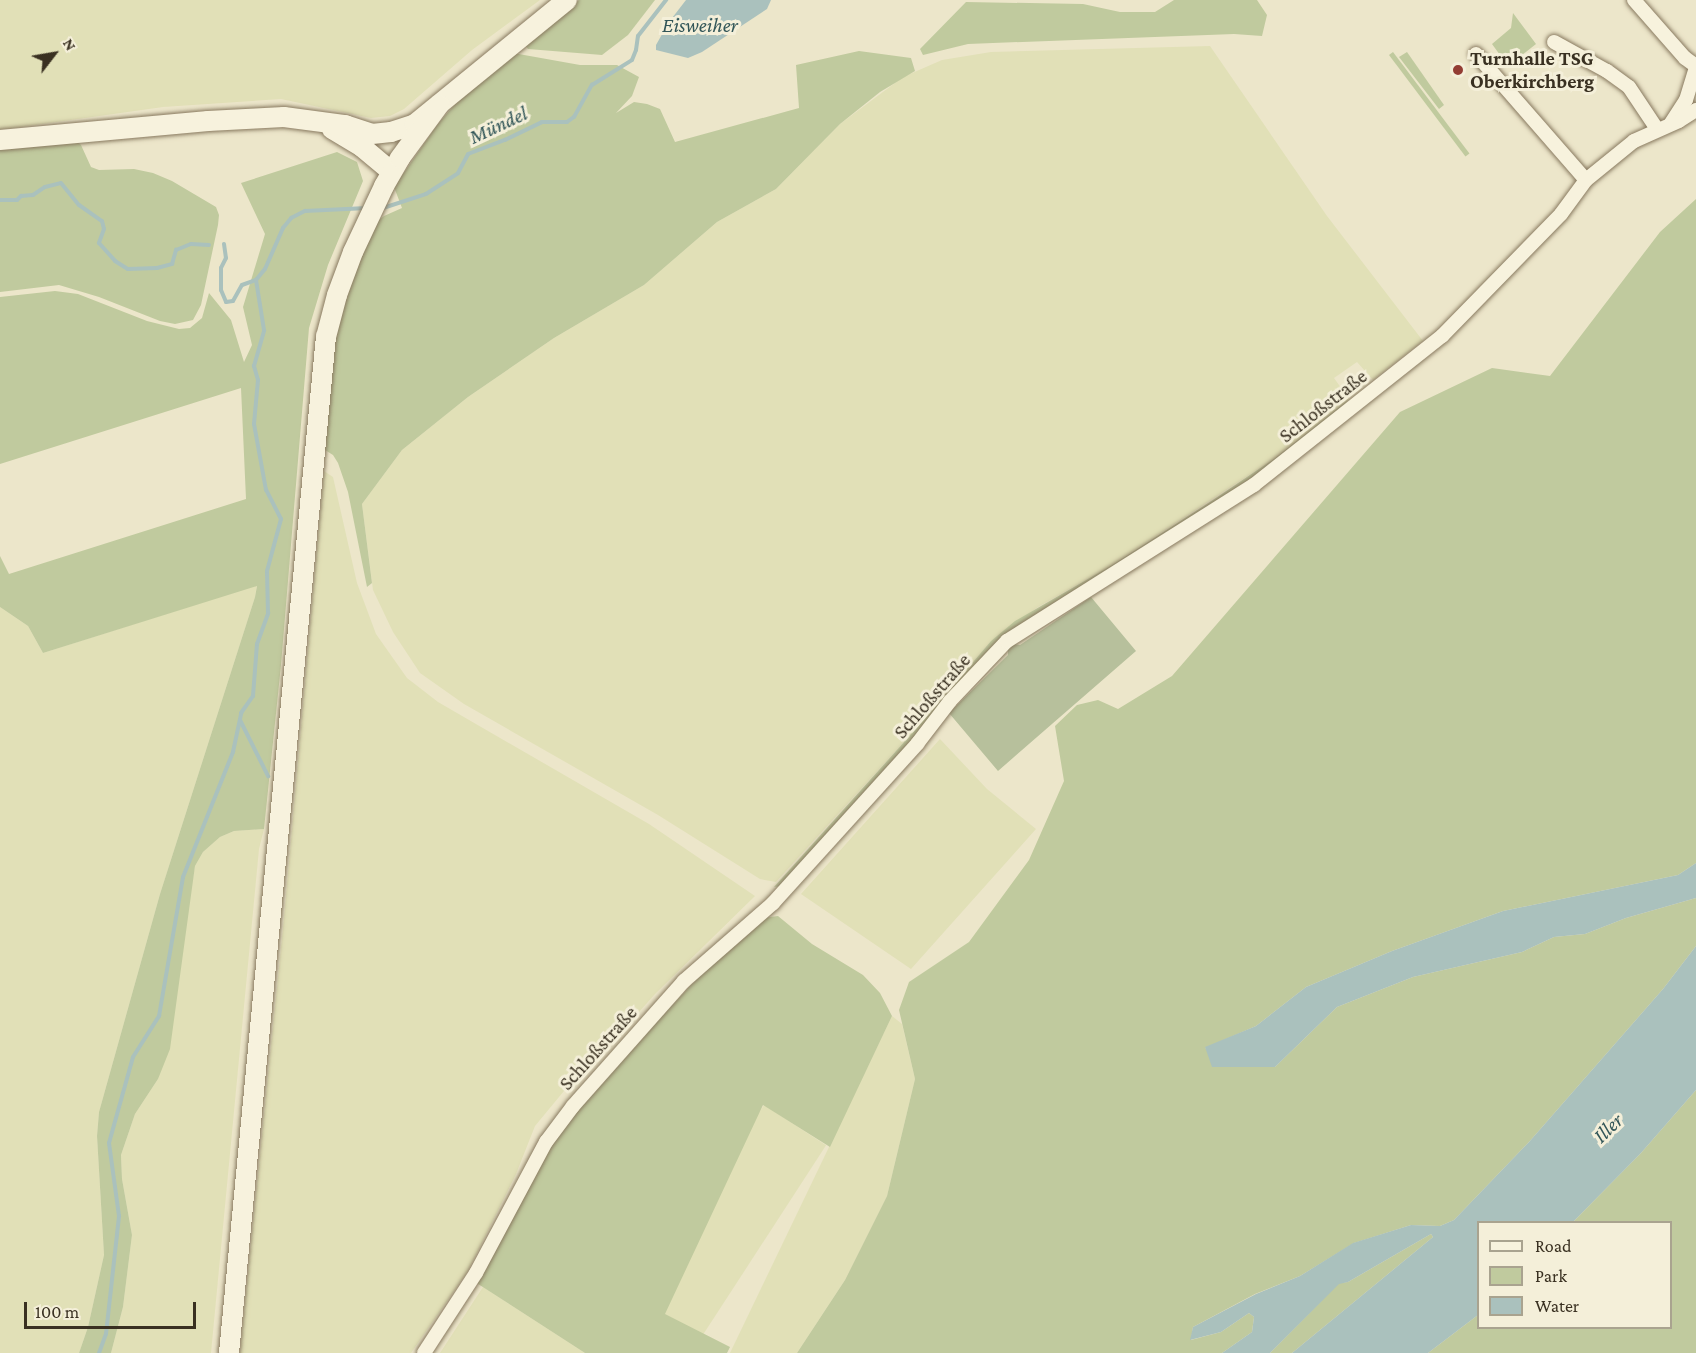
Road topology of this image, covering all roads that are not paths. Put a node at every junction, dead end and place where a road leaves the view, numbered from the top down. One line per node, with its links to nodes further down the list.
1 (567, 0): 6 (main road)
2 (1634, 0): 5 (street)
3 (1554, 42): 9 (street)
4 (1476, 54): 13 (street)
5 (1696, 67): 9 (street, Schloßstraße)
6 (440, 105): 10 (main road); 12 (main road)
7 (1696, 110): 9 (street, Schloßstraße)
8 (321, 123): 10 (main road); 11 (main road); 12 (main road)
9 (1663, 127): 13 (street, Schloßstraße)
10 (372, 134): 12 (main road)
11 (0, 140)
12 (391, 172): 14 (main road)
13 (1586, 180): 15 (street, Schloßstraße)
14 (230, 1353)
15 (424, 1353)

